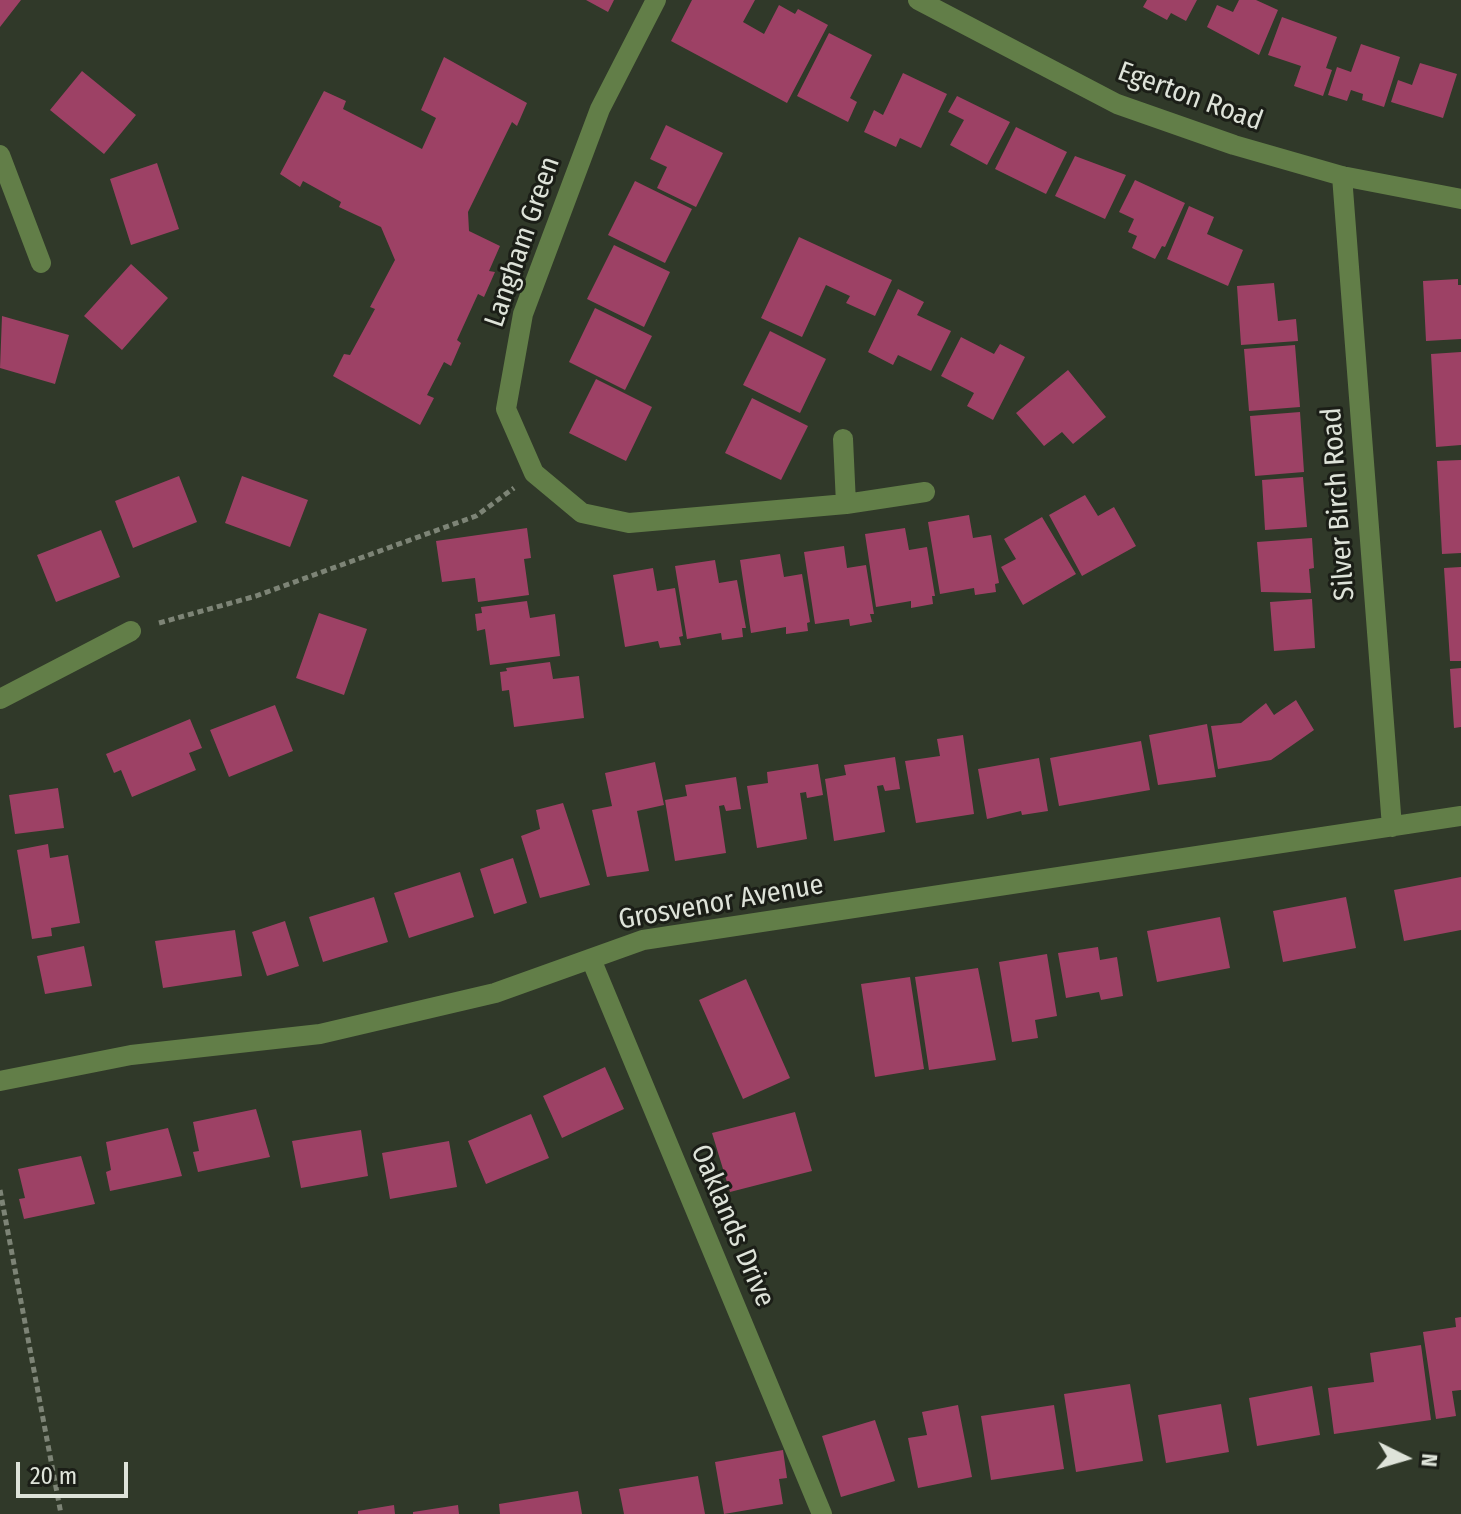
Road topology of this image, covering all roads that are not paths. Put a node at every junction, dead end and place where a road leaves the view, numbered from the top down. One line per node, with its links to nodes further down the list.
1 (656, 0): 9 (street, Langham Green)
2 (918, 0): 4 (street, Egerton Road)
3 (0, 155): 6 (street)
4 (1342, 176): 5 (street, Egerton Road); 13 (street, Silver Birch Road)
5 (1461, 199)
6 (41, 263)
7 (843, 439): 9 (street)
8 (925, 492): 9 (street, Langham Green)
9 (846, 504)
10 (131, 631): 11 (street)
11 (0, 699)
12 (1461, 816): 13 (street, Grosvenor Avenue)
13 (1392, 827): 14 (street, Grosvenor Avenue)
14 (591, 959): 15 (street, Grosvenor Avenue); 16 (street, Oaklands Drive)
15 (0, 1081)
16 (822, 1514)

